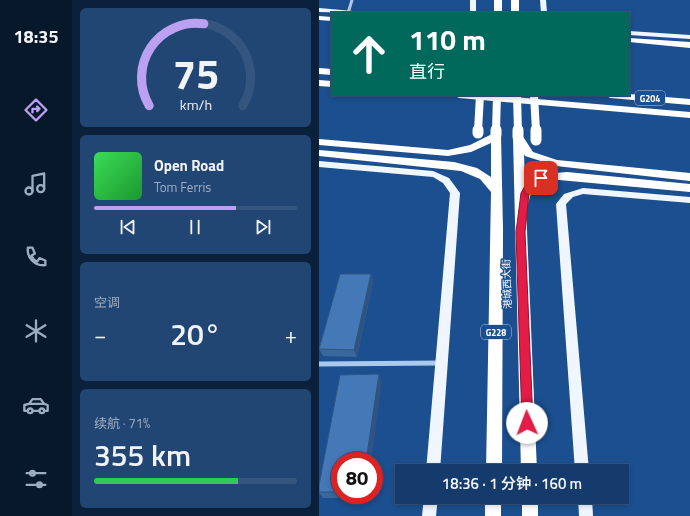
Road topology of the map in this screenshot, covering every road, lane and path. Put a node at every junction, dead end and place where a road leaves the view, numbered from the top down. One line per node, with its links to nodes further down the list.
1 (352, 0): 8 (street)
2 (473, 0): 9 (main road)
3 (498, 0): 10 (highway)
4 (515, 0): 11 (highway)
5 (543, 0): 12 (main road)
6 (319, 10): 7 (main road)
7 (338, 12)
8 (348, 12)
9 (473, 12)
10 (498, 12)
11 (515, 12)
12 (545, 12)
13 (319, 18): 14 (highway)
14 (331, 19)
15 (319, 23): 16 (highway)
16 (331, 24)
17 (630, 33): 18 (main road)
18 (690, 37)
19 (630, 40): 20 (highway)
20 (690, 45)
21 (630, 48): 22 (highway)
22 (690, 52)
23 (319, 70): 24 (highway)
24 (331, 72)
25 (319, 83): 26 (highway)
26 (331, 84)
27 (471, 96): 34 (highway, G204)
28 (480, 96): 38 (highway, bridge)
29 (497, 96): 35 (highway, 港城西大街 / G228, bridge)
30 (517, 96): 36 (highway, 港城西大街 / G228, bridge)
31 (534, 96): 40 (highway, bridge)
32 (621, 96): 33 (highway, G204)
33 (690, 102)
34 (690, 115)
35 (496, 135): 38 (highway); 44 (highway, 港城西大街 / G228)
36 (518, 137): 40 (highway); 46 (highway, 港城西大街 / G228)
37 (319, 142): 38 (highway)
38 (472, 149)
39 (319, 153): 44 (highway)
40 (546, 161): 42 (highway)
41 (319, 164): 47 (main road)
42 (690, 177)
43 (690, 188): 46 (highway)
44 (497, 192): 50 (highway, 港城西大街 / G228)
45 (690, 200): 52 (main road)
46 (521, 232): 51 (highway, 港城西大街 / G228)
47 (441, 362): 48 (street); 49 (main road)
48 (319, 364)
49 (434, 464)
50 (494, 464)
51 (529, 464)
52 (581, 464)
53 (430, 504): 57 (main road)
54 (493, 504): 58 (highway)
55 (530, 504): 59 (highway)
56 (585, 504): 60 (main road)
57 (429, 516)
58 (493, 516)
59 (530, 516)
60 (586, 516)

